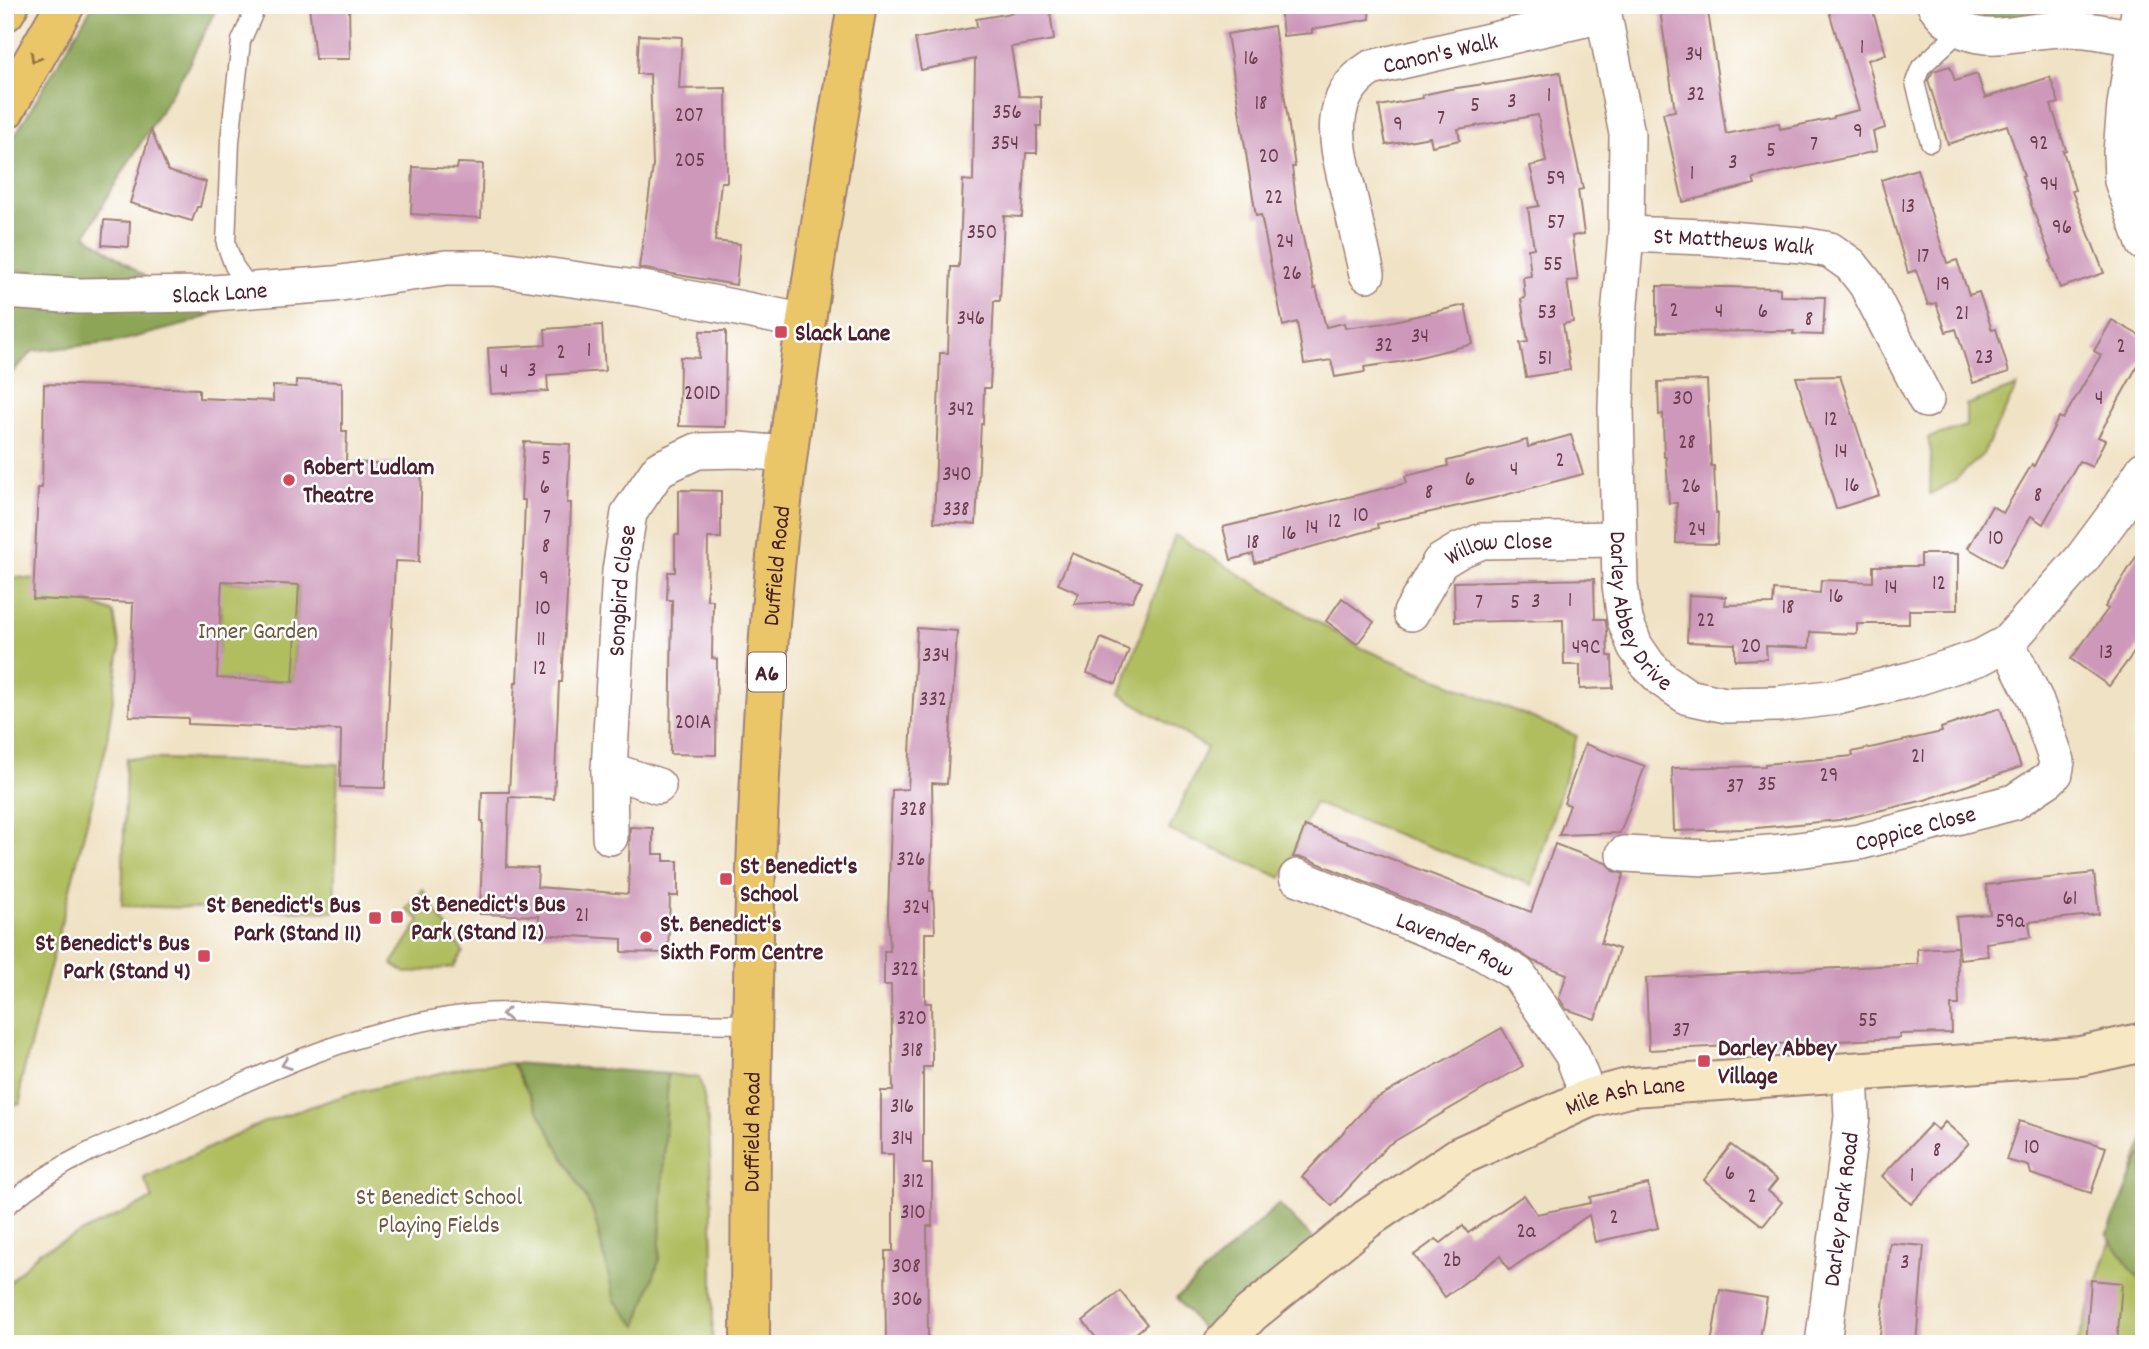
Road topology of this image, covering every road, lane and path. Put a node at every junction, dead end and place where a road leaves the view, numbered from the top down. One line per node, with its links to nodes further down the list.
1 (9, 5): 7 (main road)
2 (65, 5): 10 (main road, one-way to 10)
3 (257, 5): 15 (lane)
4 (857, 5): 17 (main road, Duffield Road / A6)
5 (1935, 5): 9 (street)
6 (1602, 10): 12 (street, Darley Abbey Drive); 14 (street, Canon's Walk)
7 (5, 12)
8 (2137, 21): 9 (street); 13 (street)
9 (1961, 30): 11 (lane)
10 (5, 110)
11 (1930, 142)
12 (1626, 234): 18 (street, St Matthews Walk); 21 (street, Darley Abbey Drive)
13 (2144, 243)
14 (1367, 274)
15 (251, 290): 16 (street, Slack Lane); 17 (street, Slack Lane)
16 (5, 291)
17 (806, 322): 19 (main road, Duffield Road / A6)
18 (1926, 400)
19 (787, 454): 24 (street, Songbird Close); 29 (main road, Duffield Road / A6)
20 (2144, 469): 23 (street, Darley Abbey Drive)
21 (1618, 539): 22 (street, Willow Close); 23 (street, Darley Abbey Drive)
22 (1410, 612)
23 (2007, 643): 27 (street, Coppice Close)
24 (609, 771): 25 (street); 26 (street, Songbird Close)
25 (658, 786)
26 (610, 838)
27 (1624, 854)
28 (1297, 877): 32 (street, Lavender Row)
29 (751, 1024): 33 (lane, one-way to 33); 34 (main road, Duffield Road / A6)
30 (2144, 1042): 31 (street, Mile Ash Lane)
31 (1850, 1073): 32 (street, Mile Ash Lane); 36 (street, Darley Park Road)
32 (1589, 1098): 35 (street, Mile Ash Lane)
33 (5, 1207)
34 (750, 1344)
35 (1223, 1344)
36 (1823, 1344)

